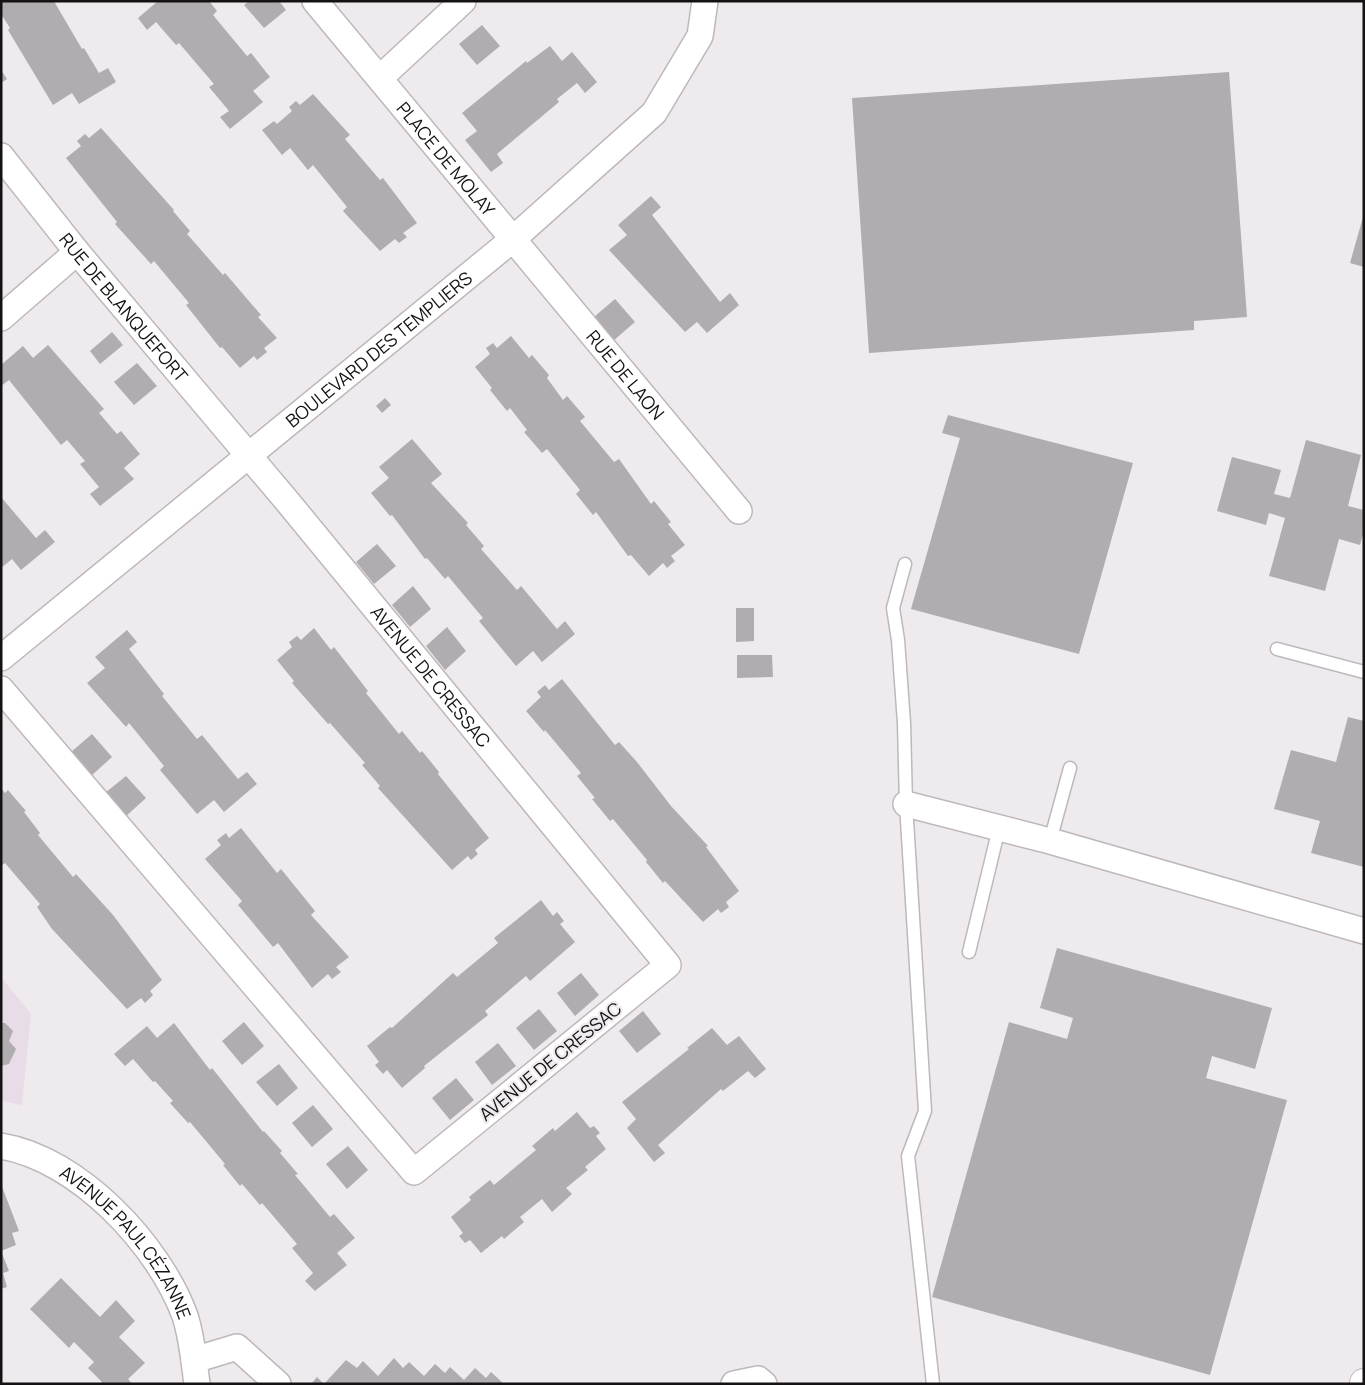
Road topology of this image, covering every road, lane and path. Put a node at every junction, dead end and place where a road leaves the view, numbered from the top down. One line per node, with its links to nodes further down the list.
1 (315, 1): 4 (street, PLACE DE MOLAY)
2 (463, 1): 4 (street)
3 (705, 1): 6 (street, BOULEVARD DES TEMPLIERS)
4 (380, 78): 6 (street, PLACE DE MOLAY)
5 (1, 156): 7 (street, RUE DE BLANQUEFORT)
6 (512, 240): 9 (street, BOULEVARD DES TEMPLIERS); 10 (street, RUE DE LAON)
7 (77, 252): 8 (street); 9 (street, RUE DE BLANQUEFORT)
8 (1, 318)
9 (248, 456): 13 (street, BOULEVARD DES TEMPLIERS); 15 (street, AVENUE DE CRESSAC)
10 (740, 511)
11 (904, 564): 17 (lane)
12 (1277, 648): 14 (lane)
13 (1, 658)
14 (1364, 672)
15 (1, 689)
16 (1070, 768): 19 (lane)
17 (906, 804): 18 (street); 27 (lane)
18 (999, 828): 19 (street); 21 (lane)
19 (1050, 841): 20 (street)
20 (1364, 931)
21 (969, 952)
22 (1, 1146): 23 (street, AVENUE PAUL CÉZANNE)
23 (195, 1372): 24 (street)
24 (278, 1384)
25 (734, 1384): 26 (street)
26 (764, 1384)
27 (933, 1384)

